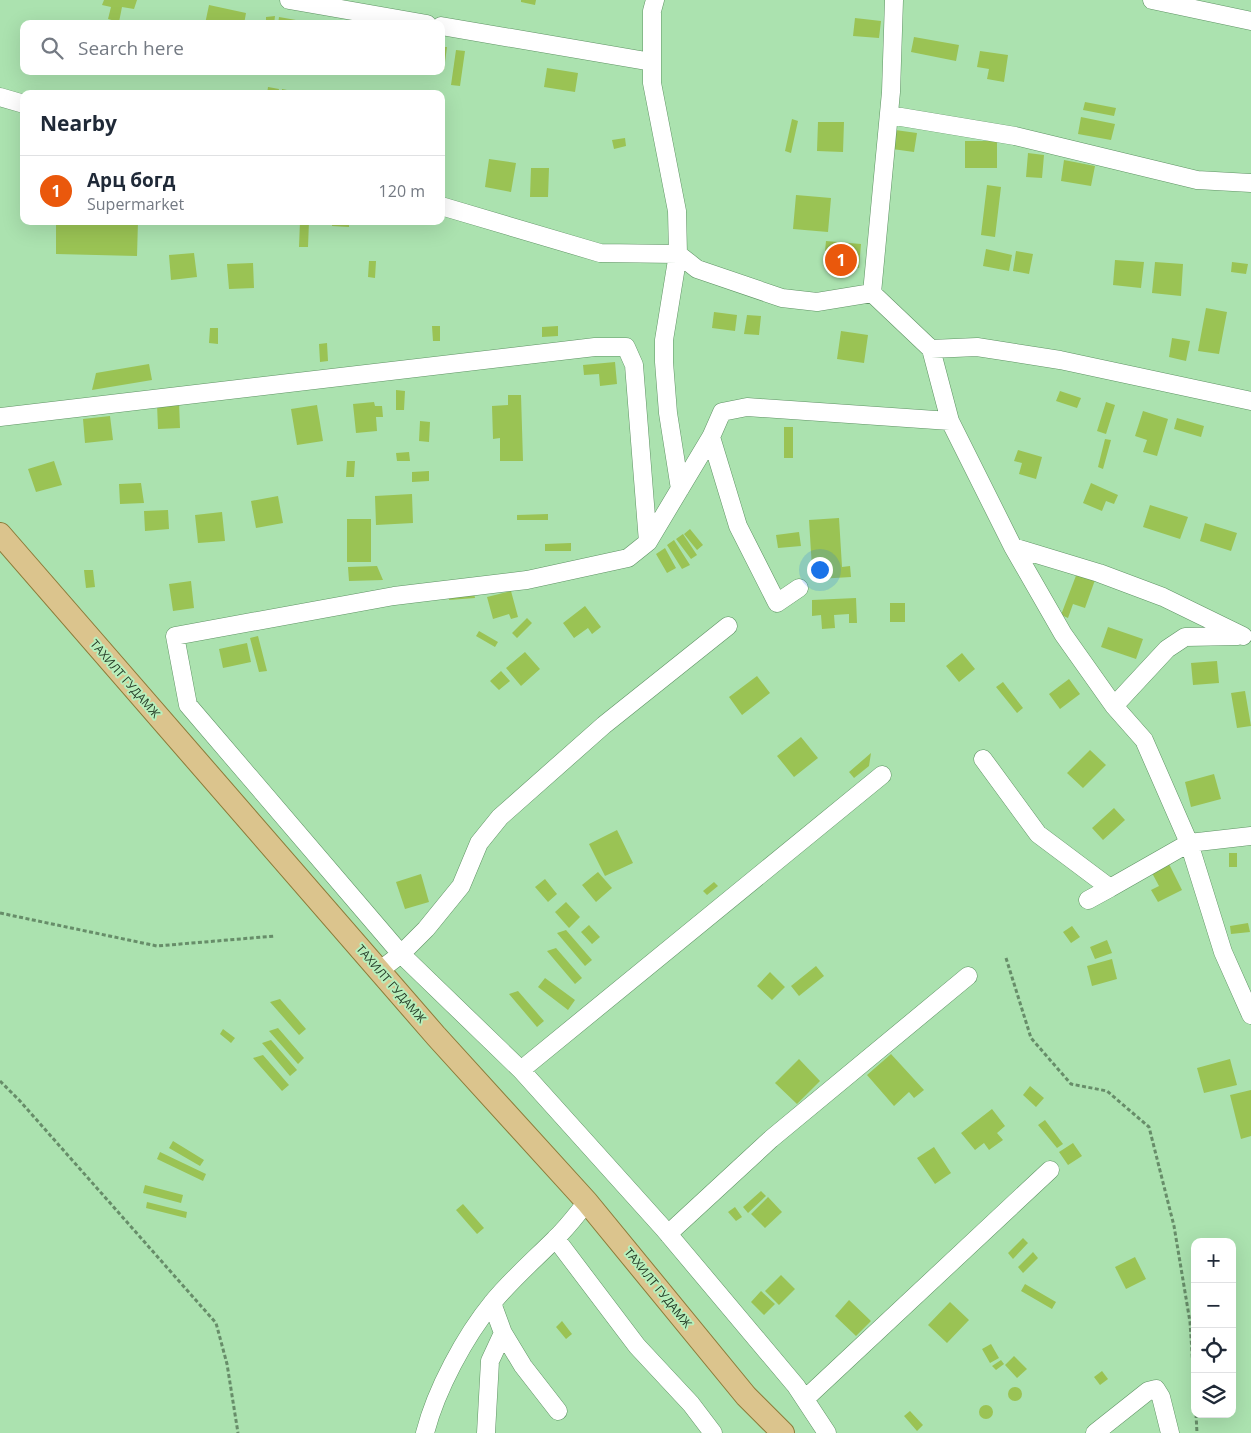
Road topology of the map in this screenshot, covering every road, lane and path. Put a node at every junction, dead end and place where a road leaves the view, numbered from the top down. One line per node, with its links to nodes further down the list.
1 (289, 0): 5 (street)
2 (655, 0): 8 (street)
3 (894, 0): 11 (street)
4 (1152, 0): 6 (street)
5 (404, 20)
6 (1251, 21)
7 (445, 27): 8 (street)
8 (652, 62): 14 (street)
9 (0, 97): 10 (street)
10 (20, 103)
11 (889, 115): 12 (street); 15 (street)
12 (1251, 183)
13 (445, 207): 14 (street)
14 (678, 254): 15 (street); 21 (street)
15 (872, 293): 16 (street)
16 (931, 349): 17 (street); 19 (street)
17 (1251, 401)
18 (0, 417): 23 (street)
19 (950, 421): 20 (street); 24 (street)
20 (711, 437): 21 (street); 25 (street)
21 (680, 489): 23 (street)
22 (0, 534): 39 (main road, ТАХИЛТ ГУДАМЖ)
23 (648, 542): 37 (street)
24 (1013, 547): 27 (street); 28 (street)
25 (799, 588)
26 (728, 626): 37 (street)
27 (1247, 636): 28 (street)
28 (1114, 706): 32 (street)
29 (983, 759): 33 (street)
30 (882, 776): 42 (street)
31 (1251, 836): 32 (street)
32 (1189, 844): 33 (street); 41 (street)
33 (1110, 888): 34 (street)
34 (1088, 900)
35 (0, 913): 36 (path)
36 (275, 936)
37 (401, 954): 39 (street); 42 (street)
38 (1006, 958): 50 (path)
39 (379, 971): 45 (main road, ТАХИЛТ ГУДАМЖ)
40 (968, 976): 46 (street)
41 (1251, 1013)
42 (521, 1070): 46 (street)
43 (0, 1081): 54 (path)
44 (1050, 1170): 51 (street)
45 (587, 1202): 47 (street); 58 (main road, ТАХИЛТ ГУДАМЖ)
46 (668, 1234): 51 (street)
47 (556, 1239): 48 (street); 57 (street)
48 (492, 1303): 49 (street); 55 (street)
49 (503, 1333): 52 (street); 56 (street)
50 (1193, 1373)
51 (805, 1399): 59 (street)
52 (558, 1411)
53 (1196, 1418): 62 (path)
54 (238, 1433)
55 (425, 1433)
56 (486, 1433)
57 (713, 1433)
58 (783, 1433)
59 (827, 1433)
60 (1095, 1433): 61 (street)
61 (1170, 1433)
62 (1197, 1433)

